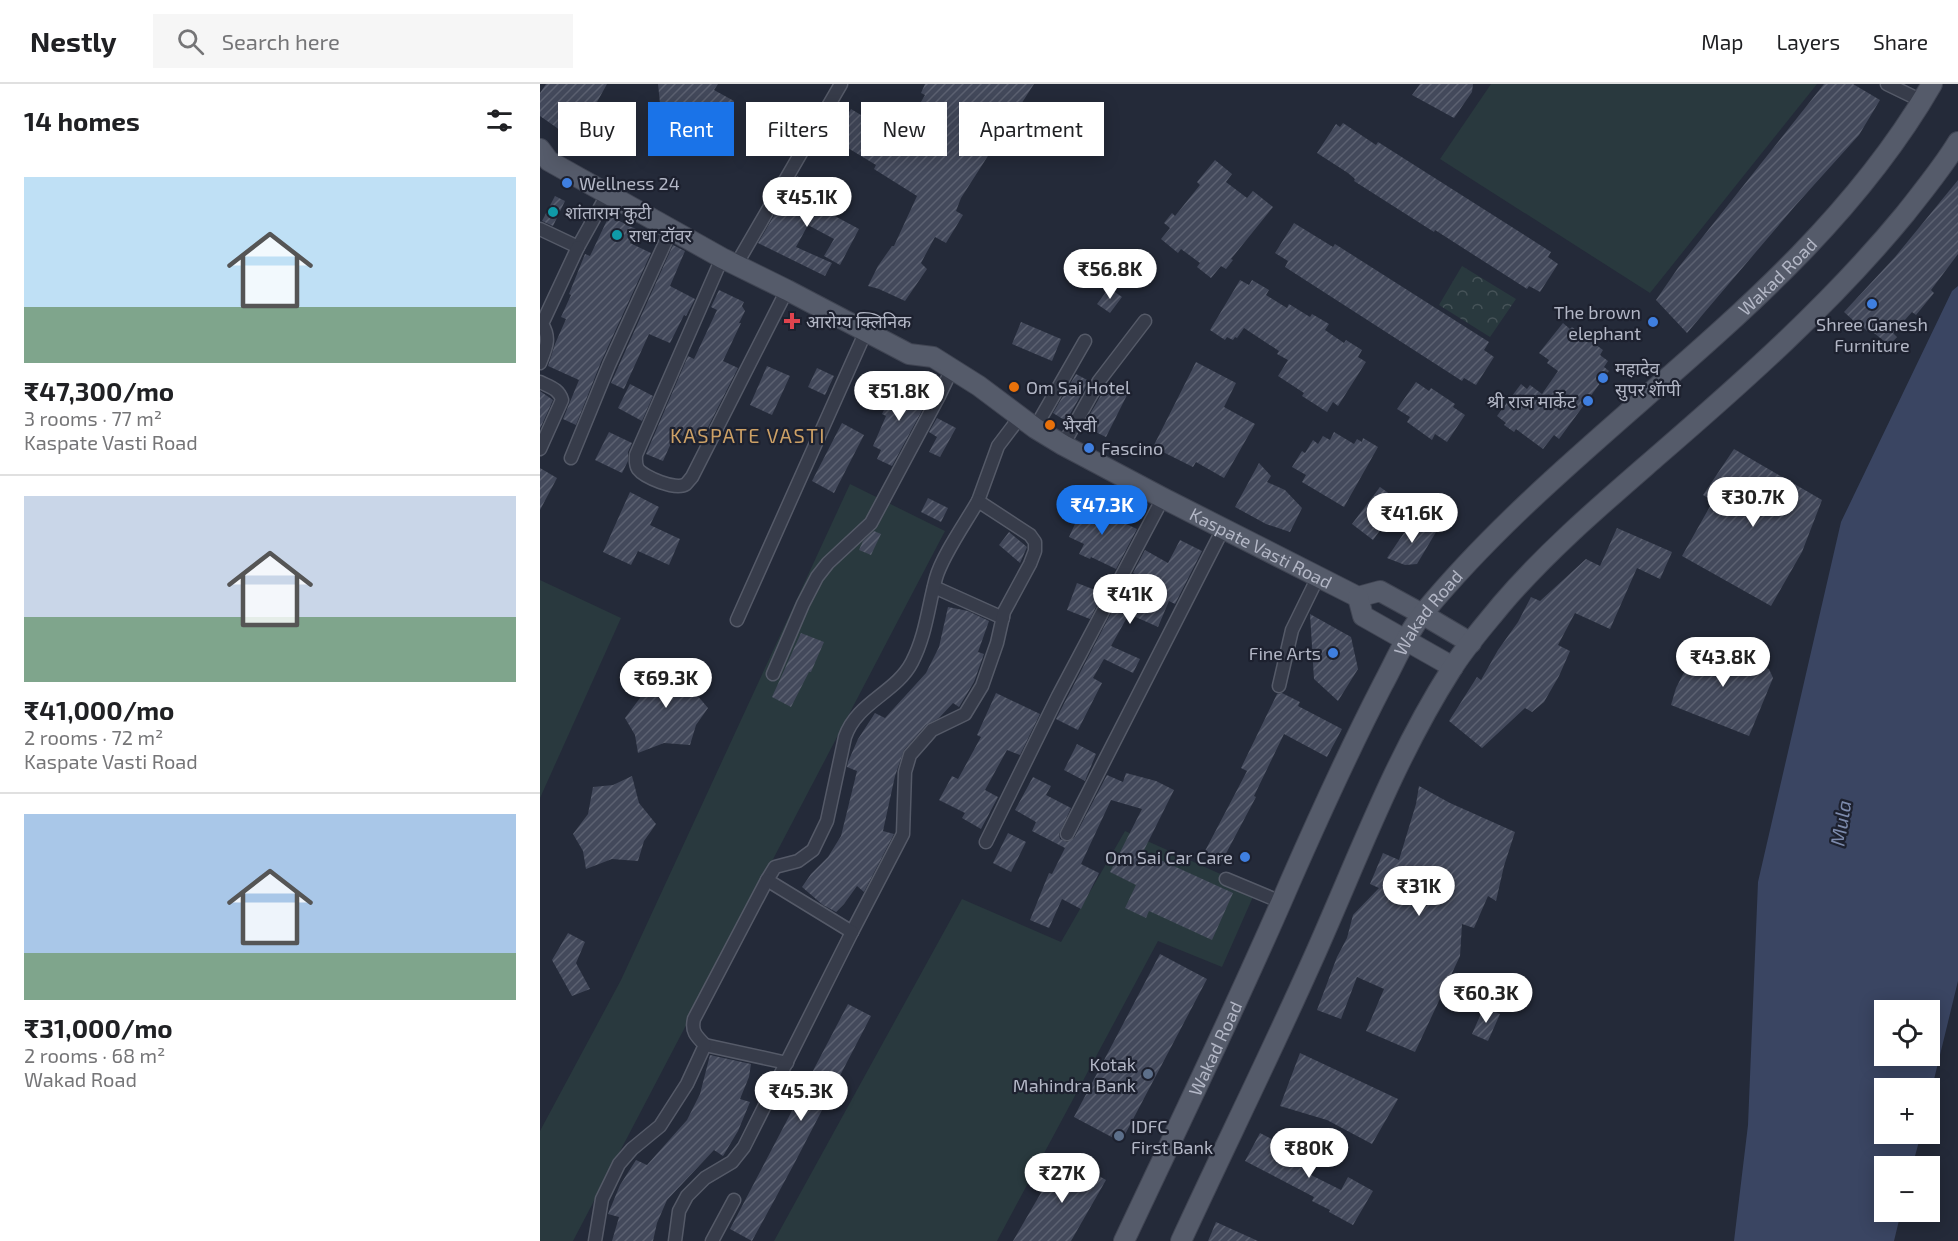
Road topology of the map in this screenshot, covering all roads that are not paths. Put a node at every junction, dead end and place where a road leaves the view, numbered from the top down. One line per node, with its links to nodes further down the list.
1 (841, 84): 10 (street)
2 (1887, 84): 3 (street)
3 (1927, 92): 29 (main road, Wakad Road)
4 (1958, 142): 33 (main road)
5 (540, 148): 6 (main road, Kaspate Vasti Road)
6 (607, 195): 8 (main road, Kaspate Vasti Road); 9 (street)
7 (540, 229): 9 (street)
8 (671, 230): 10 (main road, Kaspate Vasti Road); 22 (street)
9 (578, 247): 13 (street)
10 (729, 262): 11 (main road, Kaspate Vasti Road); 11 (street)
11 (787, 290): 14 (main road, Kaspate Vasti Road)
12 (1145, 321): 20 (street)
13 (541, 323): 16 (street)
14 (866, 331): 17 (main road, Kaspate Vasti Road); 31 (street)
15 (1085, 341): 19 (street)
16 (540, 363)
17 (952, 369): 19 (main road, Kaspate Vasti Road); 35 (street)
18 (540, 382): 21 (street)
19 (1028, 422): 20 (main road, Kaspate Vasti Road); 24 (street)
20 (1063, 445): 23 (main road, Kaspate Vasti Road)
21 (540, 449)
22 (571, 458)
23 (1163, 498): 25 (main road, Kaspate Vasti Road); 38 (street)
24 (978, 501): 27 (street); 30 (street)
25 (1223, 529): 26 (main road, Kaspate Vasti Road); 37 (street)
26 (1318, 577): 28 (main road, Kaspate Vasti Road); 36 (street)
27 (934, 587): 30 (street); 40 (street)
28 (1358, 597): 29 (main road); 32 (main road)
29 (1422, 614): 32 (main road, Wakad Road); 33 (main road)
30 (1003, 618): 42 (street)
31 (737, 620)
32 (1406, 642): 34 (main road); 41 (main road, Wakad Road)
33 (1471, 643): 34 (main road)
34 (1453, 667): 50 (main road)
35 (772, 674)
36 (1279, 686)
37 (1067, 834)
38 (986, 842)
39 (1226, 879): 41 (street)
40 (767, 880): 42 (street); 43 (street)
41 (1281, 902): 49 (main road, Wakad Road)
42 (852, 932): 44 (street)
43 (705, 1045): 44 (street); 46 (street)
44 (787, 1063): 47 (street)
45 (734, 1200): 48 (street)
46 (595, 1241)
47 (675, 1241)
48 (712, 1241)
49 (1124, 1241)
50 (1181, 1241)

